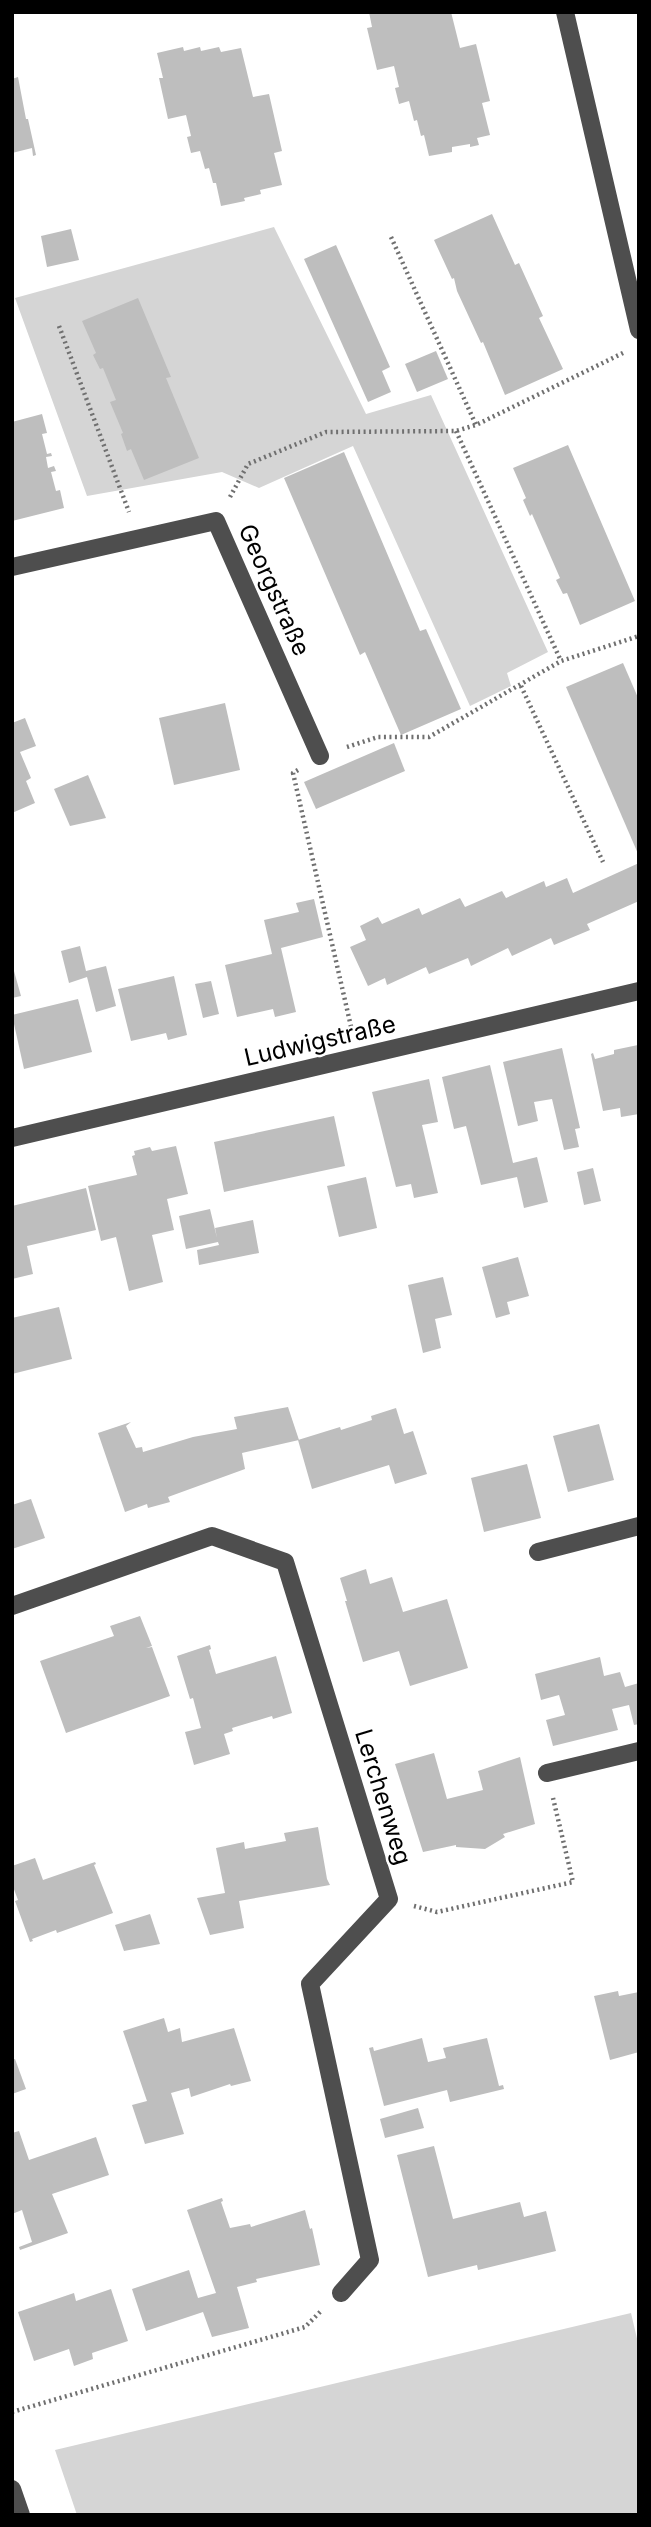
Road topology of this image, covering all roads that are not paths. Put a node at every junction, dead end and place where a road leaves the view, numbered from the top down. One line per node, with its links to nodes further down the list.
1 (565, 12): 2 (street)
2 (639, 330)
3 (12, 567): 4 (street, Georgstraße)
4 (320, 756)
5 (639, 992): 6 (street, Ludwigstraße)
6 (12, 1138)
7 (639, 1525): 8 (street)
8 (538, 1552)
9 (12, 1606): 12 (street, Lerchenweg)
10 (639, 1751): 11 (street)
11 (547, 1773)
12 (341, 2293)
13 (12, 2489): 14 (street)
14 (21, 2515)

